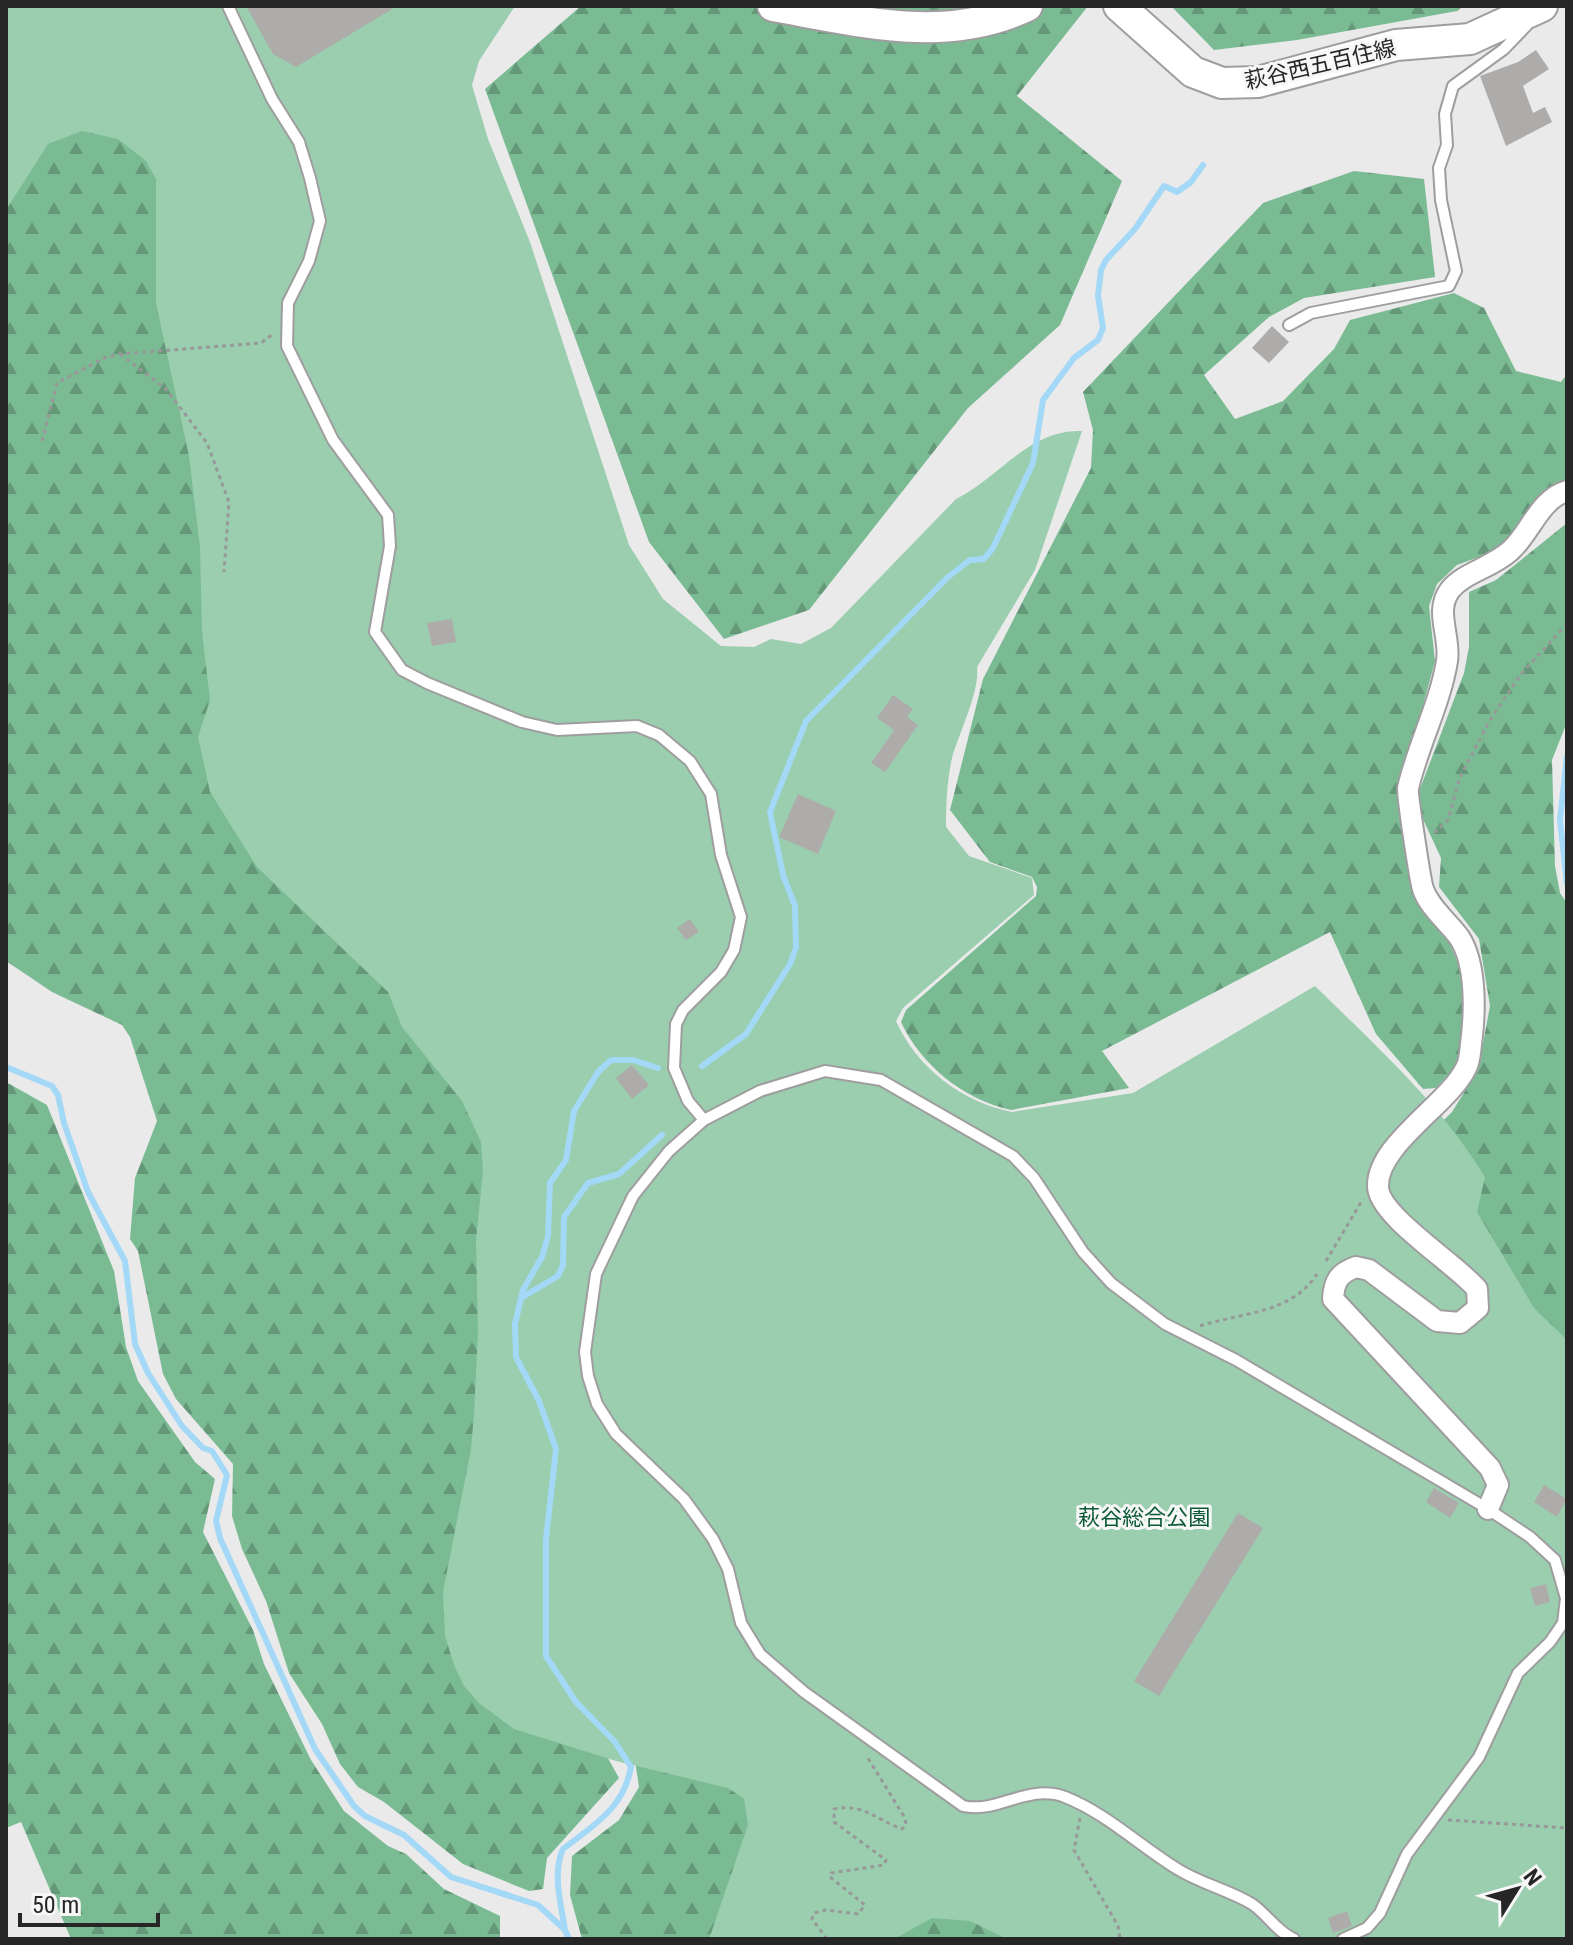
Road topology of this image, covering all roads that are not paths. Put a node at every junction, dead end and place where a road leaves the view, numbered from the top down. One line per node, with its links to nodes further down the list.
1 (228, 6): 8 (lane)
2 (773, 6): 3 (main road)
3 (1027, 6)
4 (1119, 6): 5 (main road, 萩谷西五百住線)
5 (1543, 6): 6 (lane)
6 (1289, 325)
7 (1567, 491): 9 (street)
8 (704, 1120): 9 (lane); 10 (lane)
9 (1488, 1509): 11 (lane)
10 (1294, 1939)
11 (1343, 1939)

